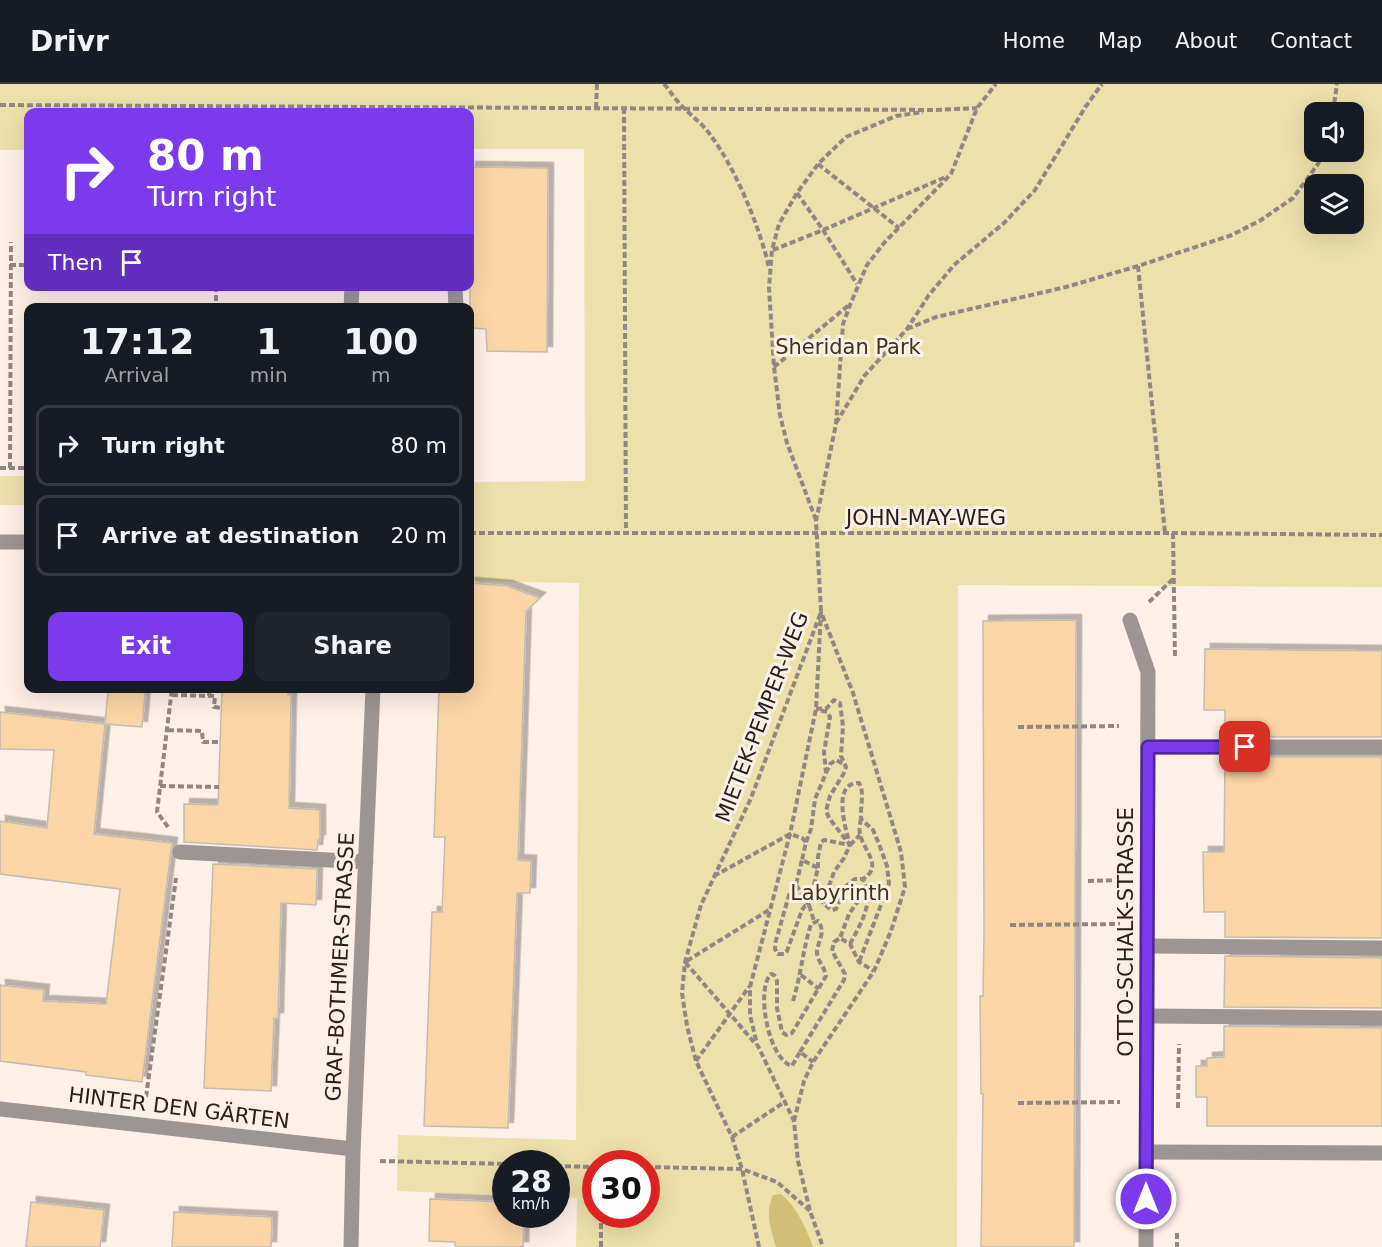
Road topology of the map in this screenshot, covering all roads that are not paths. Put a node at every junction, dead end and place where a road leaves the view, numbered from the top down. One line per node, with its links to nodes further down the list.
1 (0, 542): 2 (street)
2 (24, 542)
3 (1130, 620): 5 (street, OTTO-SCHALK-STRASSE)
4 (373, 693): 8 (street, GRAF-BOTHMER-STRASSE)
5 (1148, 747): 6 (street); 9 (street, OTTO-SCHALK-STRASSE)
6 (1382, 747)
7 (180, 852): 8 (street)
8 (366, 862): 16 (street, GRAF-BOTHMER-STRASSE)
9 (1148, 946): 10 (street); 11 (street, OTTO-SCHALK-STRASSE)
10 (1382, 948)
11 (1148, 1016): 12 (street); 14 (street, OTTO-SCHALK-STRASSE)
12 (1382, 1018)
13 (0, 1109): 16 (street, HINTER DEN GÄRTEN)
14 (1147, 1152): 15 (street); 18 (street, OTTO-SCHALK-STRASSE)
15 (1382, 1153)
16 (353, 1154): 17 (street, GRAF-BOTHMER-STRASSE)
17 (351, 1247)
18 (1146, 1247)

